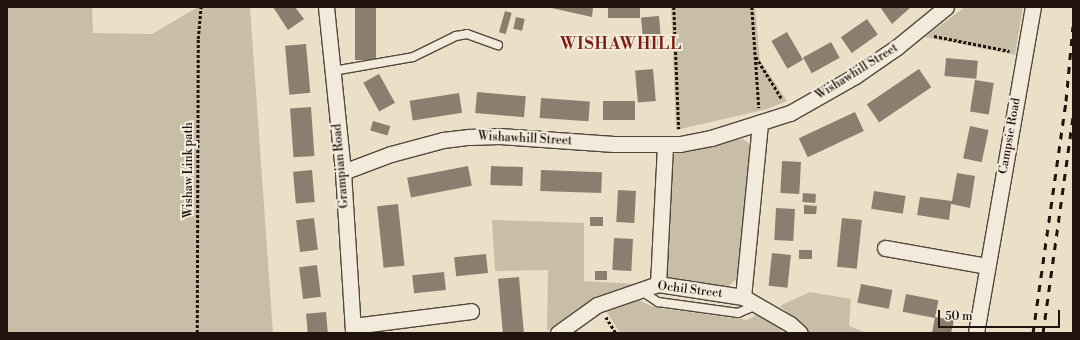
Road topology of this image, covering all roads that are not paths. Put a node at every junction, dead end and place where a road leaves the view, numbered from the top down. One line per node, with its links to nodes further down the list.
1 (326, 7): 5 (street, Grampian Road)
2 (946, 7): 6 (street, Wishawhill Street)
3 (1033, 7): 10 (street, Campsie Road)
4 (498, 45): 5 (lane)
5 (333, 71): 8 (street, Grampian Road)
6 (760, 124): 7 (street, Wishawhill Street); 13 (street)
7 (672, 144): 8 (street, Wishawhill Street); 11 (street)
8 (342, 172): 16 (street, Grampian Road)
9 (885, 248): 10 (street)
10 (987, 266): 19 (street, Campsie Road)
11 (658, 284): 12 (street, Ochil Street); 13 (street, Ochil Street)
12 (640, 290): 14 (lane); 17 (street, Ochil Street)
13 (743, 297): 14 (street, Ochil Street)
14 (757, 305): 18 (street, Ochil Street)
15 (471, 311): 16 (street, Grampian Road)
16 (353, 330)
17 (558, 333)
18 (800, 333)
19 (976, 333)

